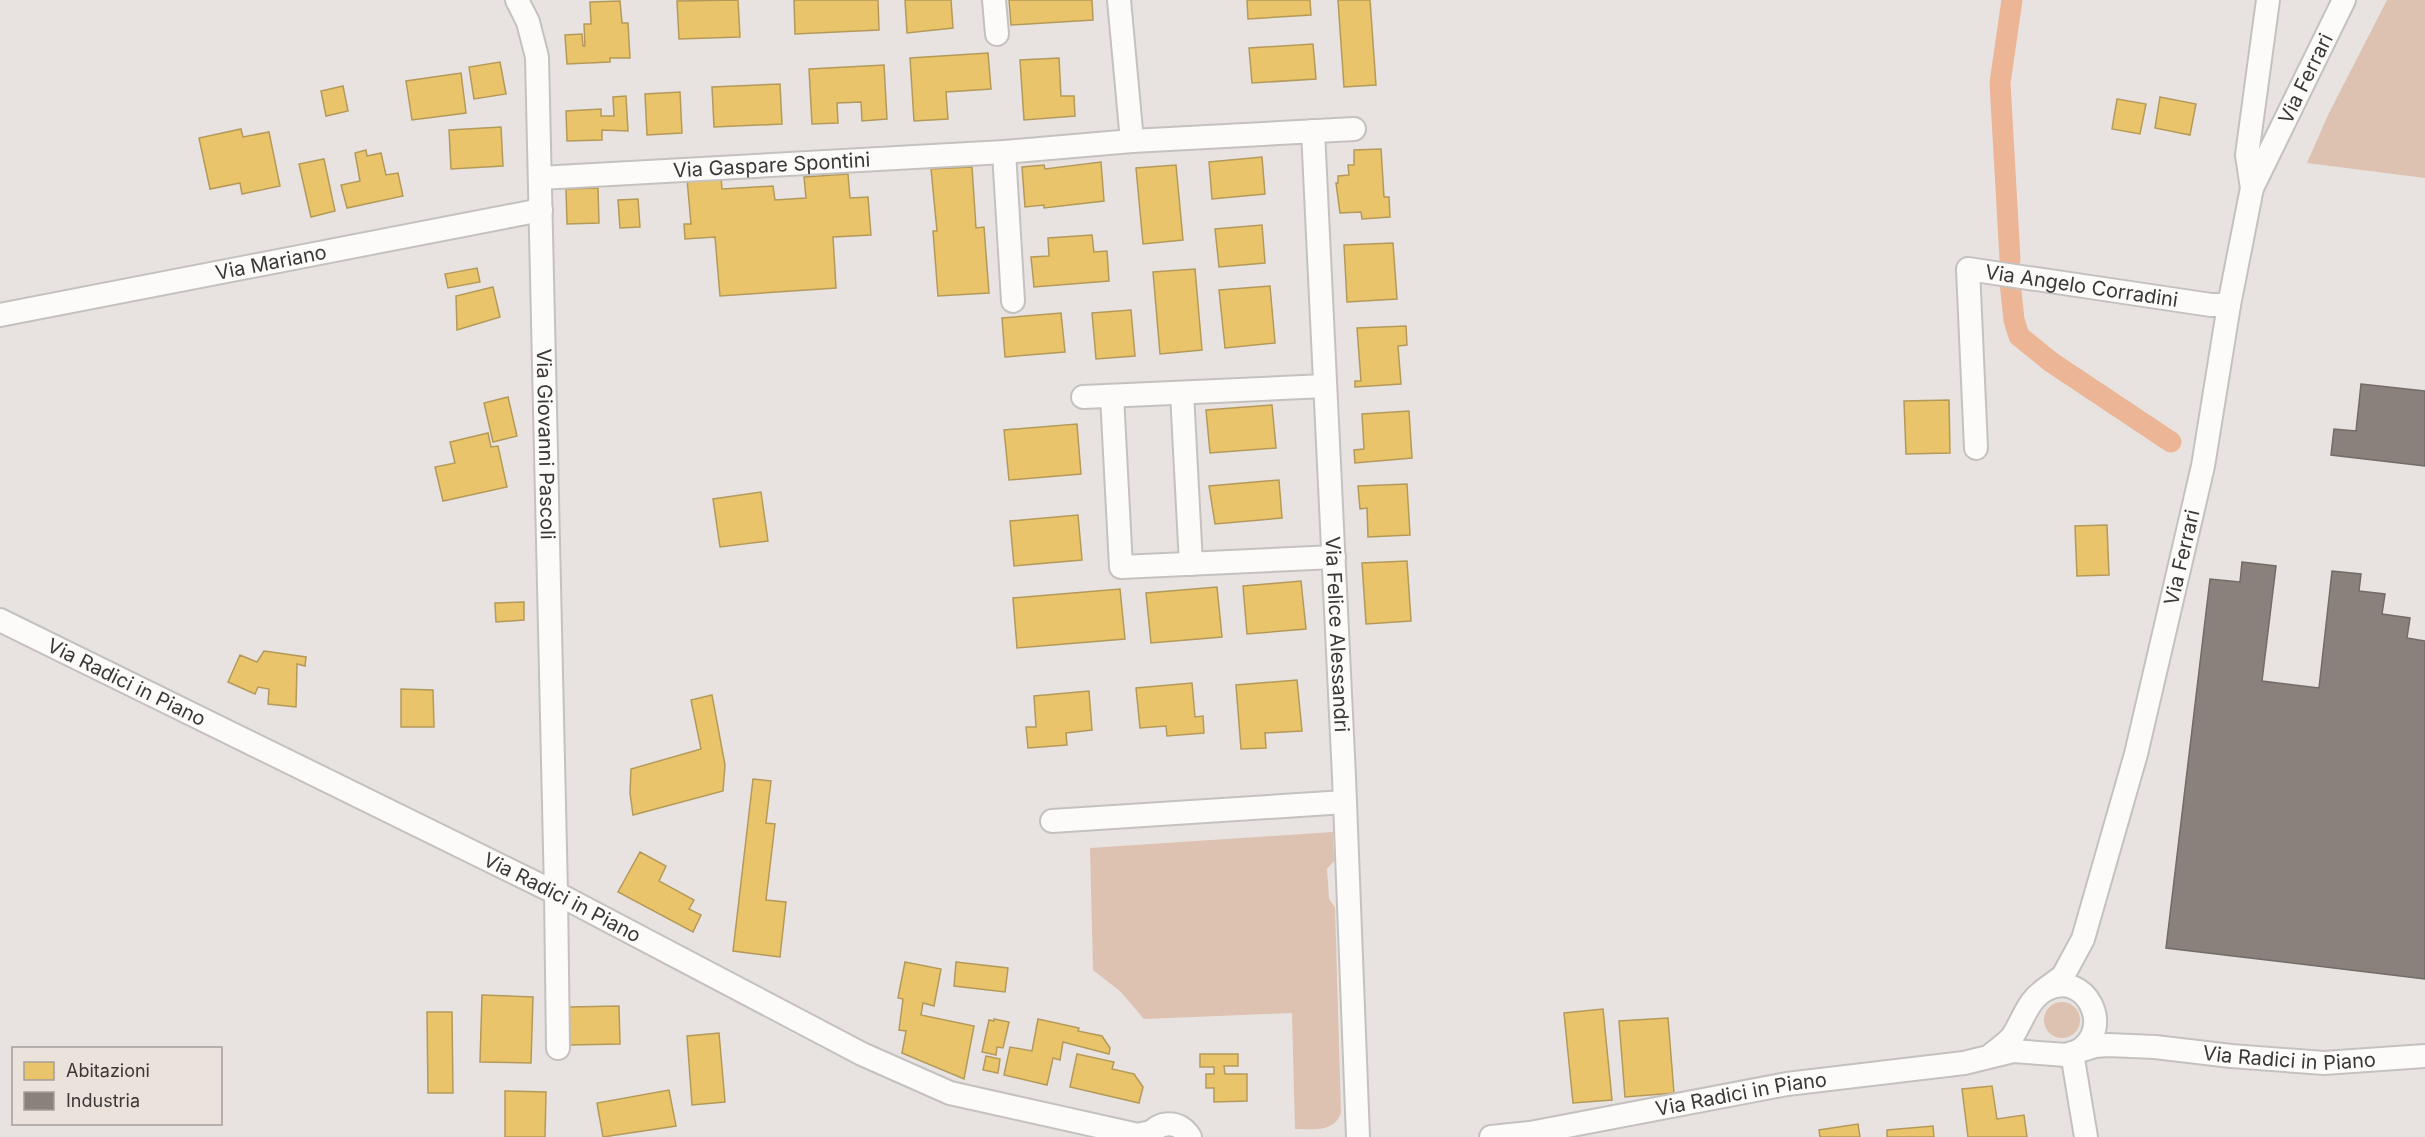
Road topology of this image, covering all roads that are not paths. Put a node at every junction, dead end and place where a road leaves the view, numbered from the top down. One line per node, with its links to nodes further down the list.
1 (994, 0): 6 (street)
2 (1119, 0): 9 (street)
3 (2268, 0): 12 (street, Via Ferrari)
4 (2344, 0): 12 (street, Via Ferrari)
5 (522, 3): 11 (street, Via Giovanni Pascoli)
6 (997, 34)
7 (1354, 129): 8 (street, Via Gaspare Spontini)
8 (1313, 132): 9 (street, Via Gaspare Spontini); 17 (street, Via Felice Alessandri)
9 (1132, 141): 10 (street, Via Gaspare Spontini)
10 (1004, 152): 11 (street, Via Gaspare Spontini); 14 (street)
11 (540, 178): 13 (street, Via Giovanni Pascoli)
12 (2252, 188): 15 (street, Via Ferrari)
13 (541, 210): 16 (street, Via Mariano); 27 (street, Via Giovanni Pascoli)
14 (1013, 301)
15 (2229, 305): 21 (street, Via Angelo Corradini); 28 (street, Via Ferrari)
16 (0, 315)
17 (1325, 386): 18 (street); 22 (street, Via Felice Alessandri)
18 (1182, 393): 19 (street); 23 (street)
19 (1112, 396): 20 (street); 23 (street)
20 (1083, 397)
21 (1976, 448)
22 (1334, 558): 23 (street); 25 (street, Via Felice Alessandri)
23 (1191, 564)
24 (0, 620): 27 (street, Via Radici in Piano)
25 (1345, 802): 26 (street); 38 (street, Via Felice Alessandri)
26 (1052, 821)
27 (556, 893): 32 (street, Via Giovanni Pascoli); 36 (street, Via Radici in Piano)
28 (2090, 921): 29 (street, Via Ferrari); 30 (street, Via Ferrari)
29 (2037, 998): 30 (street, Via Radici in Piano); 33 (street); 34 (street, Via Radici in Piano)
30 (2091, 1006): 31 (street, Via Radici in Piano); 33 (street)
31 (2155, 1047): 33 (street, Via Radici in Piano); 35 (street, Via Radici in Piano)
32 (558, 1048)
33 (2068, 1052): 34 (street, Via Radici in Piano); 40 (street)
34 (1991, 1055): 39 (street, Via Radici in Piano)
35 (2425, 1056)
36 (1144, 1135): 37 (street, Via Radici in Piano)
37 (1190, 1137)
38 (1358, 1137)
39 (1491, 1137)
40 (2086, 1137)

